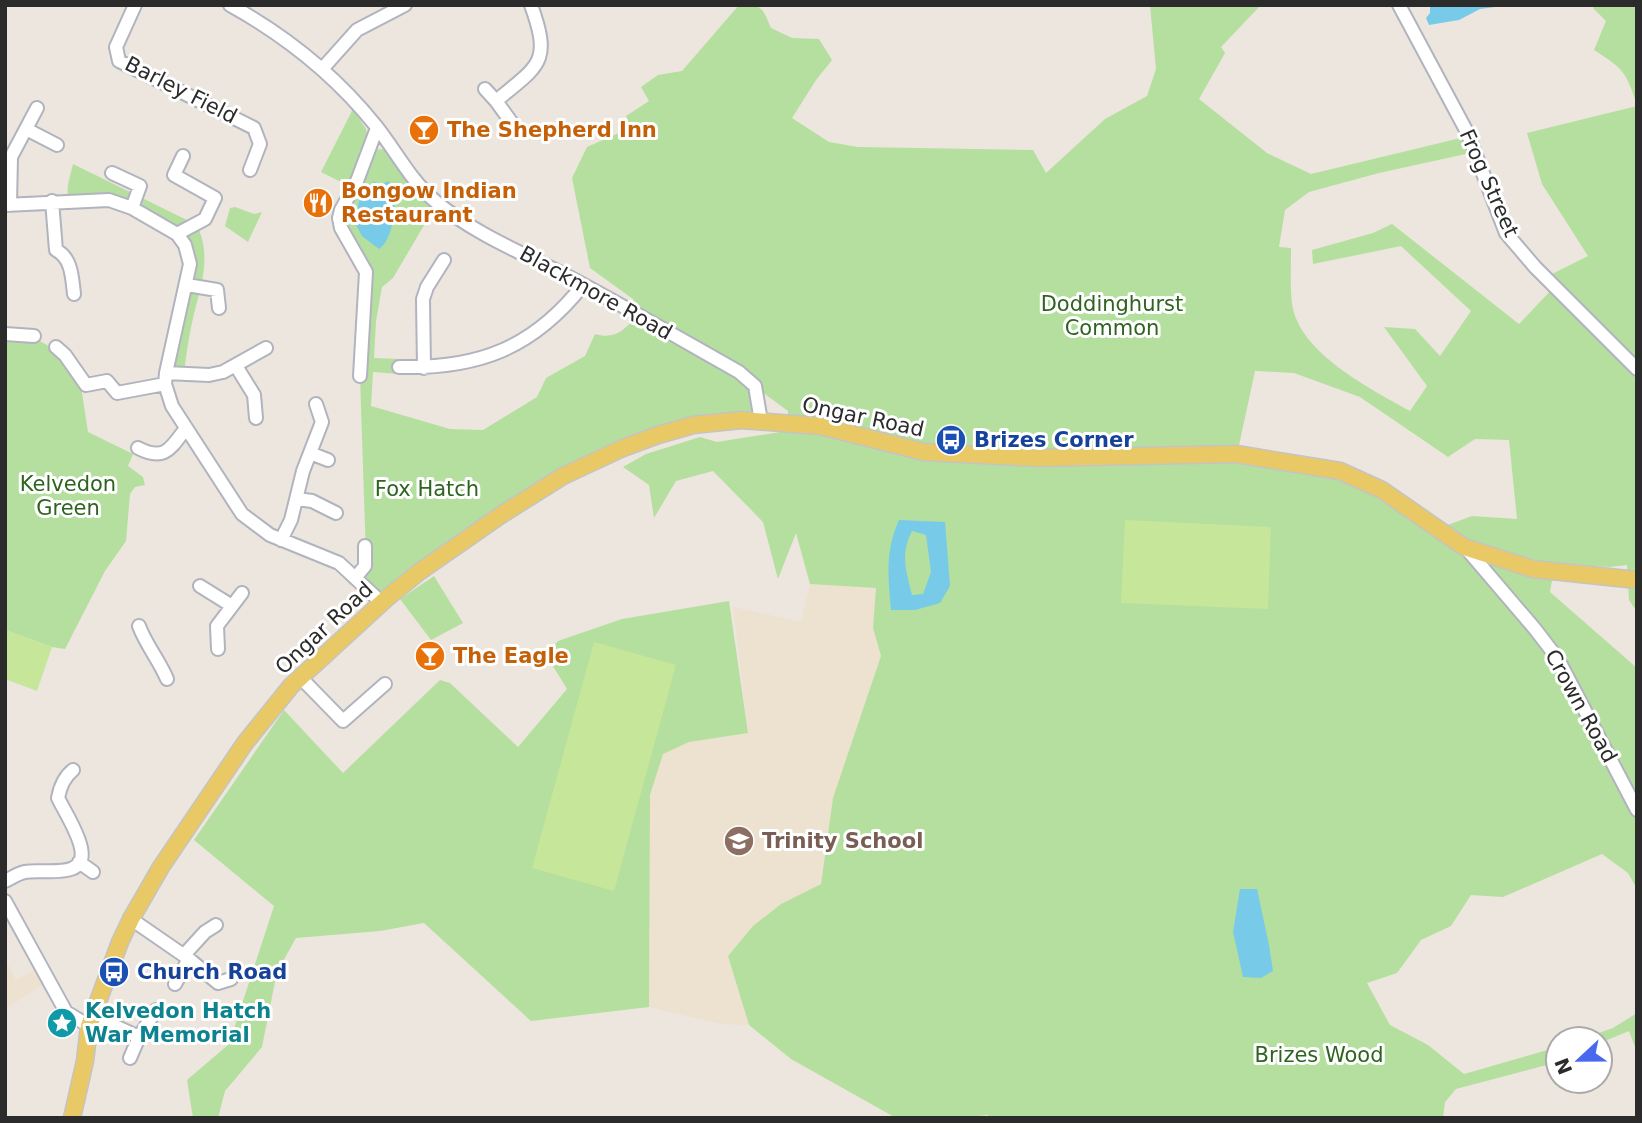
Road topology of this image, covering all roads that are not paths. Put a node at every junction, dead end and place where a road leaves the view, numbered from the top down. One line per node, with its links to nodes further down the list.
1 (135, 5): 15 (street, Barley Field)
2 (230, 5): 6 (street, Blackmore Road)
3 (405, 5): 6 (street)
4 (531, 5): 8 (street)
5 (1399, 5): 33 (street, Frog Street)
6 (323, 68): 10 (street, Blackmore Road)
7 (485, 89): 8 (street)
8 (496, 102): 12 (street)
9 (37, 108): 11 (street)
10 (377, 128): 22 (street, Blackmore Road); 34 (street)
11 (26, 129): 13 (street); 18 (street)
12 (517, 130)
13 (58, 145)
14 (183, 156): 20 (street)
15 (250, 170)
16 (112, 173): 19 (street)
17 (52, 201): 18 (street); 19 (street); 24 (street)
18 (8, 205)
19 (132, 208): 20 (street)
20 (177, 233): 23 (street)
21 (444, 260): 32 (street)
22 (583, 285): 32 (street); 38 (street, Blackmore Road)
23 (186, 290): 25 (street); 35 (street)
24 (74, 294)
25 (219, 308)
26 (5, 334): 27 (street)
27 (34, 336)
28 (56, 347): 35 (street)
29 (265, 348): 30 (street)
30 (236, 366): 35 (street); 37 (street)
31 (399, 367): 32 (street)
32 (424, 368)
33 (1637, 369)
34 (360, 376)
35 (165, 378): 39 (street)
36 (316, 404): 41 (street)
37 (256, 418)
38 (761, 421): 47 (main road, Ongar Road); 54 (main road, Ongar Road)
39 (187, 428): 40 (street); 45 (street)
40 (138, 448)
41 (310, 453): 42 (street); 43 (street)
42 (328, 460)
43 (298, 499): 44 (street); 45 (street)
44 (336, 513)
45 (281, 540): 50 (street)
46 (365, 546): 50 (street)
47 (1464, 547): 48 (main road, Ongar Road); 49 (street, Crown Road)
48 (1502, 559): 49 (street); 51 (main road, Ongar Road)
49 (1489, 576): 62 (street, Crown Road)
50 (355, 578): 54 (street)
51 (1637, 580)
52 (200, 586): 55 (street)
53 (242, 593): 55 (street)
54 (381, 603): 58 (main road, Ongar Road)
55 (232, 606): 57 (street)
56 (139, 626): 59 (street)
57 (218, 649)
58 (300, 677): 60 (street); 67 (main road, Ongar Road)
59 (167, 679)
60 (385, 684)
61 (73, 770): 63 (street)
62 (1637, 810)
63 (79, 862): 64 (street); 65 (street)
64 (93, 872)
65 (5, 881)
66 (5, 901): 73 (street)
67 (131, 919): 69 (street); 73 (main road, Ongar Road)
68 (216, 925): 69 (street)
69 (186, 957): 70 (street); 71 (street)
70 (231, 979)
71 (176, 984)
72 (156, 1010): 74 (street)
73 (91, 1021): 74 (street); 76 (main road, Ongar Road)
74 (139, 1037): 75 (street)
75 (130, 1058)
76 (72, 1118)

